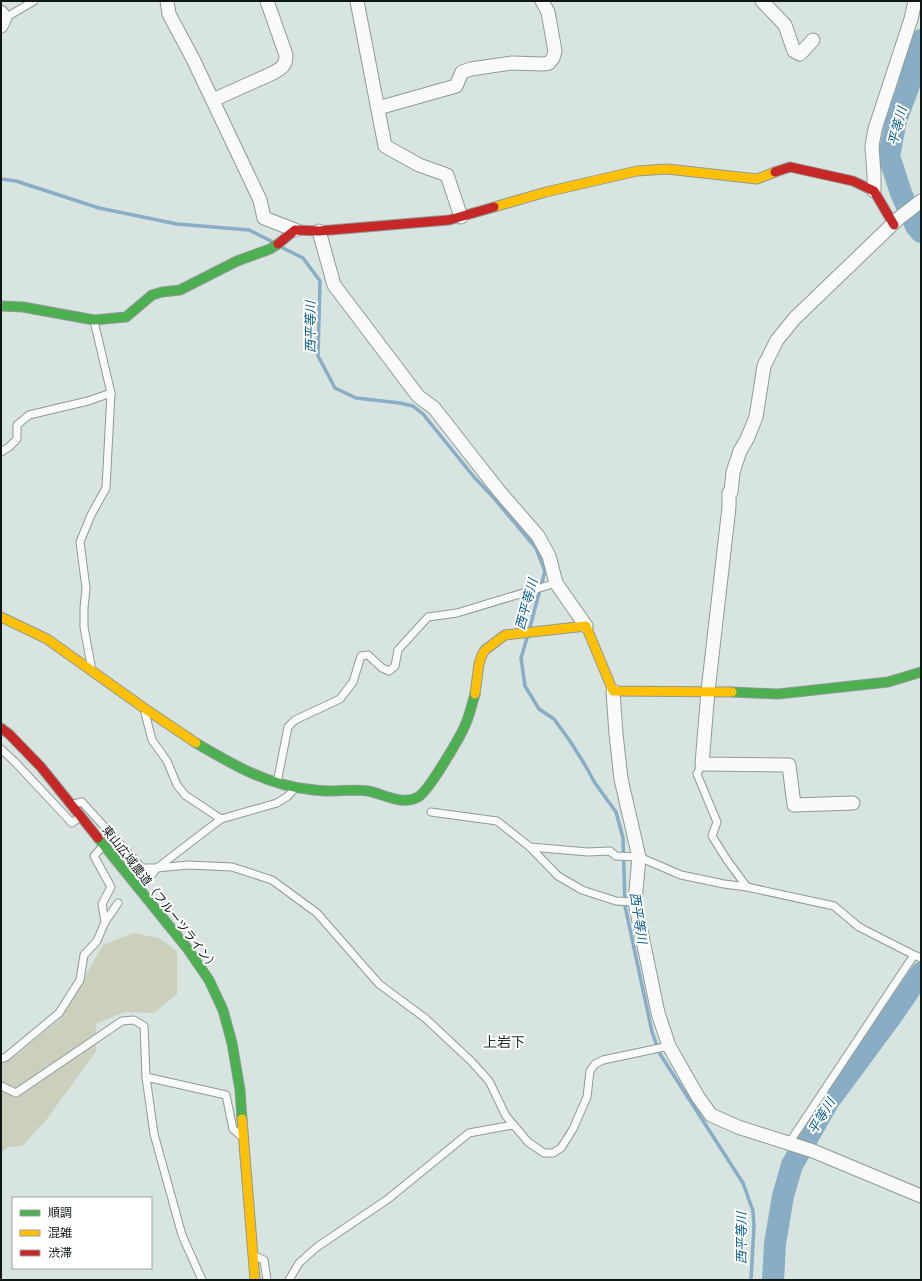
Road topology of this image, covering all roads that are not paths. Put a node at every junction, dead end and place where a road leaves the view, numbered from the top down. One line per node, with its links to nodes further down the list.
1 (34, 1): 8 (lane)
2 (167, 1): 10 (street)
3 (267, 1): 10 (street)
4 (357, 1): 11 (street)
5 (542, 1): 11 (street)
6 (762, 1): 9 (street)
7 (915, 1): 12 (street)
8 (2, 19)
9 (812, 40)
10 (213, 100): 16 (street)
11 (378, 108): 14 (street)
12 (874, 191): 14 (street); 15 (street)
13 (921, 201): 15 (street)
14 (461, 217): 17 (street)
15 (896, 221): 28 (street)
16 (295, 230): 17 (street); 19 (street)
17 (319, 231): 22 (street)
18 (1, 306): 19 (street)
19 (94, 320): 20 (lane)
20 (111, 393): 21 (lane); 25 (lane)
21 (1, 452)
22 (554, 584): 24 (street); 33 (lane)
23 (1, 617): 25 (street)
24 (586, 626): 27 (street); 34 (street)
25 (92, 670): 29 (street)
26 (921, 672): 28 (street)
27 (613, 691): 28 (street); 42 (street)
28 (708, 691): 32 (street)
29 (144, 708): 33 (street); 39 (lane)
30 (1, 728): 36 (street, 東山広域農道（フルーツライン）)
31 (1, 749): 38 (lane)
32 (702, 764): 35 (street); 45 (lane)
33 (277, 783): 34 (street)
34 (297, 787): 39 (lane)
35 (853, 803)
36 (71, 804): 38 (street, 東山広域農道（フルーツライン）); 43 (lane)
37 (431, 812): 41 (lane)
38 (81, 816): 40 (street, 東山広域農道（フルーツライン）)
39 (221, 819): 43 (lane)
40 (104, 845): 48 (lane); 56 (street, 東山広域農道（フルーツライン）)
41 (530, 847): 42 (lane); 46 (lane)
42 (638, 857): 45 (lane); 46 (street)
43 (157, 868): 44 (lane); 55 (lane)
44 (149, 878)
45 (747, 887): 49 (lane)
46 (635, 902): 50 (street)
47 (118, 903): 48 (lane)
48 (105, 922): 51 (lane)
49 (917, 956): 57 (lane)
50 (669, 1046): 55 (lane); 57 (street)
51 (3, 1058): 52 (lane)
52 (1, 1066)
53 (146, 1077): 54 (lane); 56 (lane); 60 (lane)
54 (1, 1086)
55 (513, 1125): 63 (lane)
56 (244, 1139): 59 (street, 東山広域農道（フルーツライン）)
57 (791, 1143): 58 (street)
58 (921, 1196)
59 (253, 1255): 61 (street, 東山広域農道（フルーツライン）); 62 (lane)
60 (202, 1280)
61 (255, 1280)
62 (267, 1280)
63 (289, 1280)

